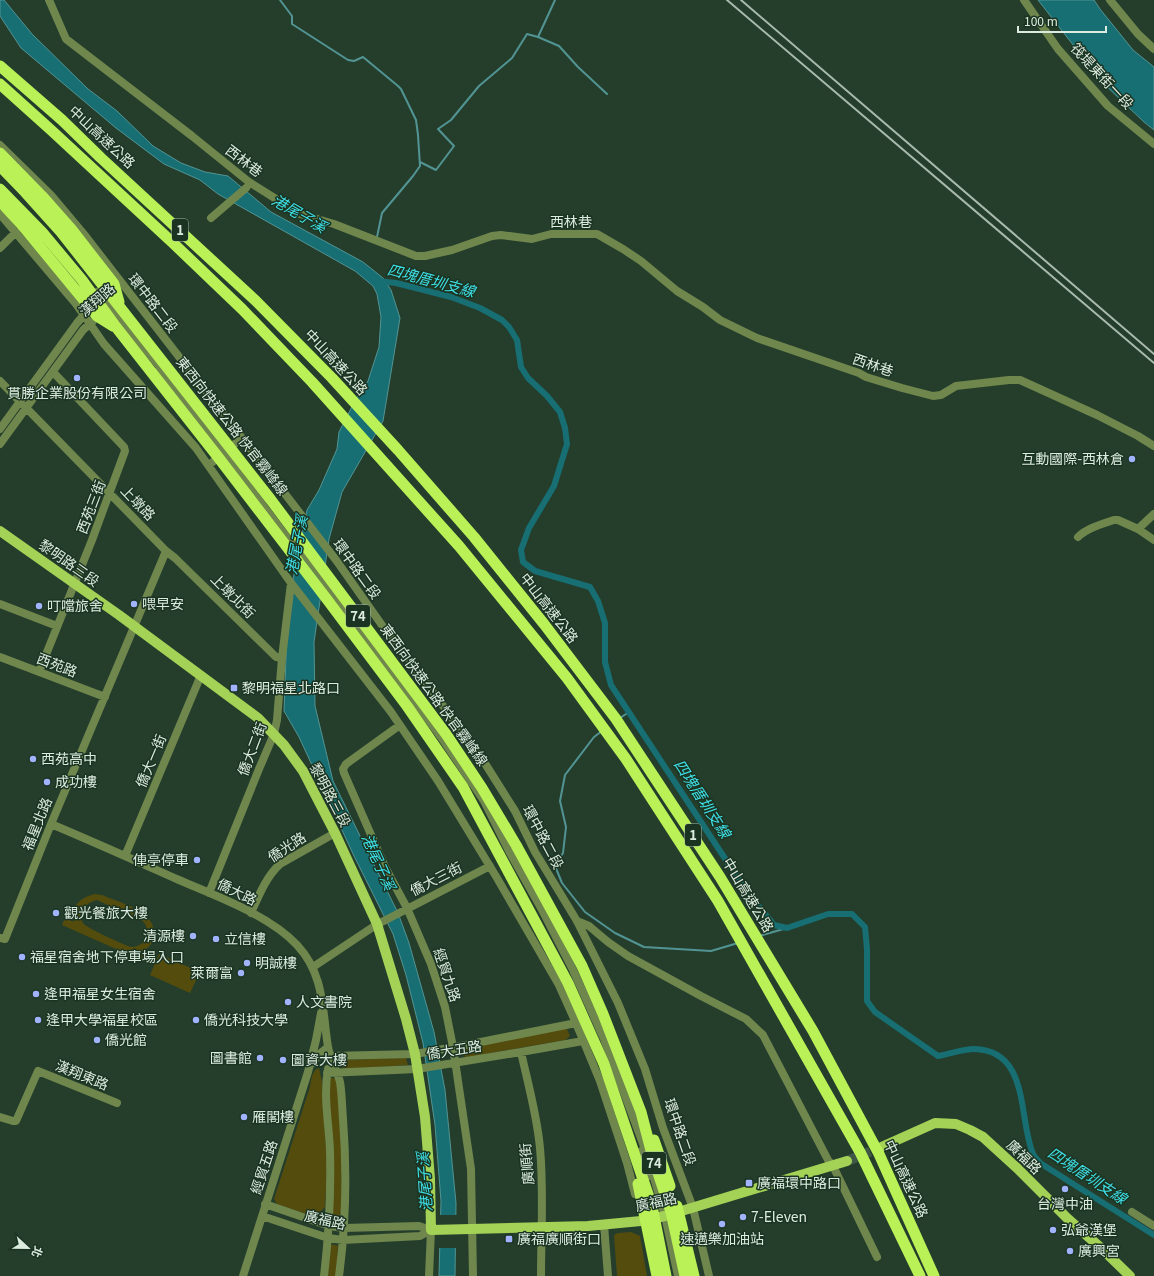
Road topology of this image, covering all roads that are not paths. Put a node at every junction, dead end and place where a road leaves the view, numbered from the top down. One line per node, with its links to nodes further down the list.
1 (48, 0): 31 (street, 西林巷)
2 (1024, 0): 7 (street, 筏堤東街一段)
3 (1110, 0): 4 (street)
4 (1154, 49)
5 (0, 66): 117 (highway, 中山高速公路 / 1)
6 (0, 84): 116 (highway, 中山高速公路 / 1)
7 (1154, 144)
8 (0, 145): 19 (street, 環中路二段)
9 (0, 153): 20 (highway)
10 (0, 166): 20 (highway, 東西向快速公路 快官霧峰線 / 74)
11 (0, 182): 20 (street)
12 (0, 188): 20 (street); 23 (highway, 東西向快速公路 快官霧峰線 / 74)
13 (246, 188): 16 (street)
14 (0, 201): 23 (highway)
15 (0, 214): 17 (street)
16 (212, 218)
17 (16, 232): 18 (street); 21 (street)
18 (0, 248)
19 (127, 290): 20 (street, 漢翔路); 29 (street, 環中路二段)
20 (109, 306): 21 (street, 漢翔路); 22 (street, 漢翔路); 32 (street); 79 (highway, 東西向快速公路 快官霧峰線 / 74)
21 (84, 315): 22 (street); 26 (street, 漢翔路)
22 (90, 324): 24 (street, 漢翔路); 33 (street)
23 (116, 327): 81 (highway, 東西向快速公路 快官霧峰線 / 74)
24 (53, 372): 27 (street, 漢翔路); 34 (street, 西苑三街)
25 (0, 381): 26 (street, 上墩路)
26 (20, 402): 27 (street, 上墩路); 28 (street, 漢翔路)
27 (26, 408): 30 (street, 漢翔路); 34 (street, 上墩路)
28 (0, 429)
29 (242, 438): 32 (street); 61 (street, 環中路二段)
30 (0, 444)
31 (1154, 446)
32 (226, 452): 33 (street); 40 (street)
33 (209, 465): 42 (street)
34 (110, 493): 41 (street, 上墩路); 43 (street, 西苑三街)
35 (1154, 514): 36 (street)
36 (1138, 529): 38 (street); 39 (street)
37 (0, 531): 43 (main road, 黎明路三段)
38 (1078, 537)
39 (1154, 540)
40 (299, 549): 89 (street); 89 (street)
41 (166, 551): 46 (street); 48 (street, 上墩北街)
42 (291, 583): 48 (street, 僑大二街); 52 (street)
43 (74, 584): 45 (street, 西苑三街); 46 (main road, 黎明路三段)
44 (0, 604): 45 (street)
45 (57, 626): 49 (street, 西苑三街)
46 (134, 626): 50 (main road, 黎明路三段); 51 (street, 福星北路)
47 (0, 657): 49 (street, 西苑路)
48 (282, 658): 53 (street, 僑大二街)
49 (39, 672): 51 (street, 西苑路)
50 (201, 675): 53 (main road, 黎明路三段); 56 (street, 僑大一街)
51 (105, 697): 54 (street, 福星北路)
52 (400, 725): 57 (street); 59 (street, 經貿九路)
53 (274, 734): 55 (main road, 黎明路三段); 58 (street, 僑大二街)
54 (51, 824): 56 (street, 僑大路); 63 (street, 福星北路)
55 (335, 833): 60 (street, 僑光路); 62 (main road, 黎明路三段)
56 (125, 856): 58 (street, 僑大路)
57 (490, 866): 59 (street, 僑大三街); 66 (street)
58 (209, 893): 60 (street, 僑大路)
59 (404, 909): 62 (street, 僑大三街); 69 (street, 經貿九路)
60 (251, 913): 64 (street, 僑大路)
61 (577, 921): 84 (street); 86 (street, 環中路二段)
62 (377, 924): 64 (street, 僑大三街); 71 (main road, 黎明路三段)
63 (0, 938)
64 (313, 967): 65 (street, 僑大路)
65 (322, 995): 68 (street, 僑大路); 75 (street, 經貿五路)
66 (576, 1023): 67 (street); 69 (street, 僑大五路)
67 (583, 1041): 70 (street, 僑大五路); 90 (street)
68 (328, 1047): 72 (street, 僑大路); 75 (street)
69 (453, 1047): 71 (street, 僑大五路); 73 (street, 經貿九路)
70 (521, 1052): 73 (street, 僑大五路); 93 (street, 廣順街)
71 (415, 1054): 72 (street, 僑大五路); 74 (main road, 黎明路三段)
72 (330, 1056): 76 (street, 僑大路); 77 (street, 僑大路)
73 (456, 1063): 74 (street, 僑大五路); 96 (street, 經貿九路)
74 (417, 1069): 77 (street, 僑大五路); 97 (main road, 黎明路三段)
75 (308, 1072): 85 (street, 經貿五路)
76 (327, 1073): 77 (street, 僑大五路); 92 (street, 僑大路)
77 (336, 1073): 95 (street, 僑大路)
78 (117, 1103): 80 (street, 漢翔東路)
79 (641, 1112): 113 (highway, 東西向快速公路 快官霧峰線 / 74); 114 (highway)
80 (0, 1117)
81 (626, 1130): 109 (highway); 110 (highway, 東西向快速公路 快官霧峰線 / 74)
82 (877, 1149): 118 (main road, 廣福路)
83 (847, 1161): 84 (main road, 廣福路)
84 (833, 1166): 86 (main road, 廣福路); 100 (street)
85 (265, 1204): 88 (street, 經貿五路); 92 (street, 廣福路)
86 (693, 1208): 89 (main road, 廣福路); 115 (street, 環中路二段)
87 (1132, 1212): 94 (street)
88 (262, 1216): 98 (street, 廣福路); 101 (street, 經貿五路)
89 (662, 1217): 90 (main road, 廣福路); 111 (street); 112 (street)
90 (641, 1221): 91 (main road, 廣福路); 108 (street)
91 (604, 1224): 93 (main road, 廣福路); 107 (street)
92 (329, 1226): 95 (street, 廣福路); 98 (street, 僑大路)
93 (543, 1226): 96 (main road, 廣福路); 106 (street, 廣順街)
94 (1154, 1226)
95 (344, 1228): 97 (street, 廣福路); 99 (street, 僑大路)
96 (468, 1228): 97 (main road, 廣福路); 105 (street, 經貿九路)
97 (431, 1230): 99 (street, 廣福路); 104 (street, 黎明路三段)
98 (328, 1238): 99 (street, 廣福路); 102 (street, 僑大路)
99 (343, 1240): 103 (street, 僑大路)
100 (877, 1257)
101 (243, 1276)
102 (324, 1276)
103 (339, 1276)
104 (429, 1276)
105 (473, 1276)
106 (541, 1276)
107 (608, 1276)
108 (652, 1276)
109 (657, 1276)
110 (666, 1276)
111 (674, 1276)
112 (678, 1276)
113 (685, 1276)
114 (694, 1276)
115 (709, 1276)
116 (920, 1276)
117 (934, 1276)
118 (1130, 1276)

